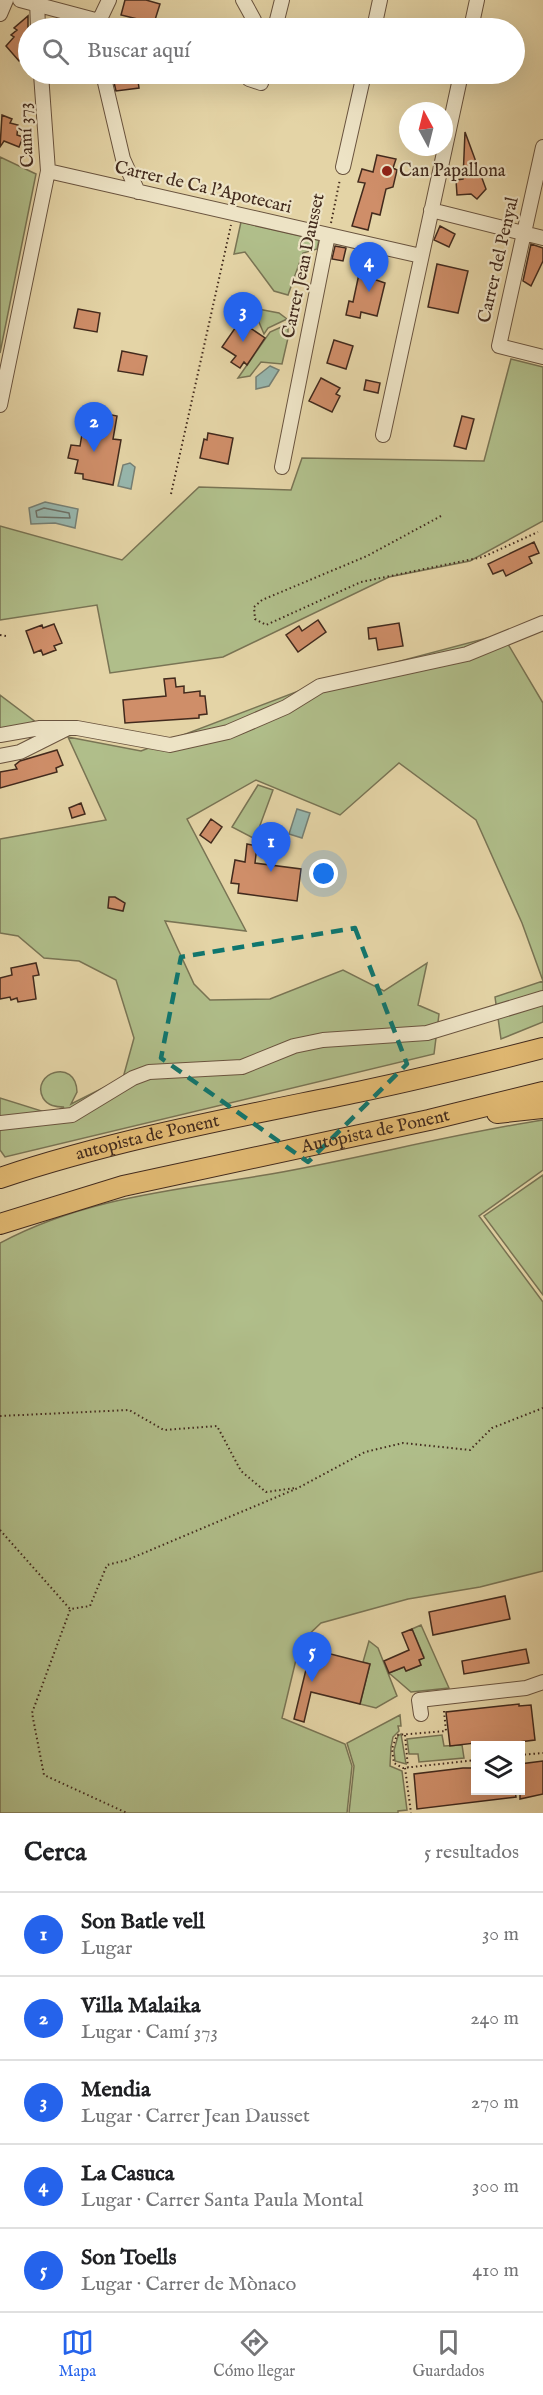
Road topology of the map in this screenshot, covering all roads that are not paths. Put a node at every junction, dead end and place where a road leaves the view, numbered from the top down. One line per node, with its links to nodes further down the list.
1 (6, 0): 9 (street)
2 (20, 0): 8 (street)
3 (109, 0): 12 (street)
4 (243, 0): 13 (street)
5 (282, 0): 14 (street)
6 (380, 0): 15 (street)
7 (477, 0): 16 (street)
8 (37, 2): 10 (street); 11 (street)
9 (0, 16): 17 (street)
10 (38, 18)
11 (79, 18)
12 (101, 18)
13 (253, 18)
14 (278, 18)
15 (376, 18)
16 (473, 18)
17 (0, 27)
18 (42, 84): 24 (street, Camí 373)
19 (105, 84): 25 (street)
20 (362, 84): 23 (street)
21 (459, 84): 26 (street)
22 (543, 147): 27 (street, Carrer del Penyal)
23 (343, 167)
24 (48, 171): 25 (street, Carrer de Ca l'Apotecari); 32 (street, Camí 373)
25 (138, 192): 28 (street, Carrer de Ca l'Apotecari)
26 (430, 210): 27 (street); 30 (street)
27 (524, 231): 29 (street); 31 (street, Carrer del Penyal)
28 (328, 235): 30 (street, Carrer de Ca l'Apotecari); 34 (street, Carrer Jean Dausset)
29 (543, 238)
30 (421, 256): 33 (street)
31 (543, 357)
32 (0, 405)
33 (383, 435)
34 (282, 467)
35 (543, 623): 36 (street)
36 (68, 728): 37 (street); 38 (street)
37 (0, 735)
38 (0, 756)
39 (543, 998): 44 (street)
40 (543, 1048): 45 (highway, autopista de Ponent)
41 (543, 1092): 43 (highway, Autopista de Ponent)
42 (543, 1108): 43 (highway)
43 (429, 1120): 46 (highway, Autopista de Ponent)
44 (0, 1124)
45 (0, 1178)
46 (0, 1224)
47 (543, 1682): 48 (street)
48 (421, 1714)

